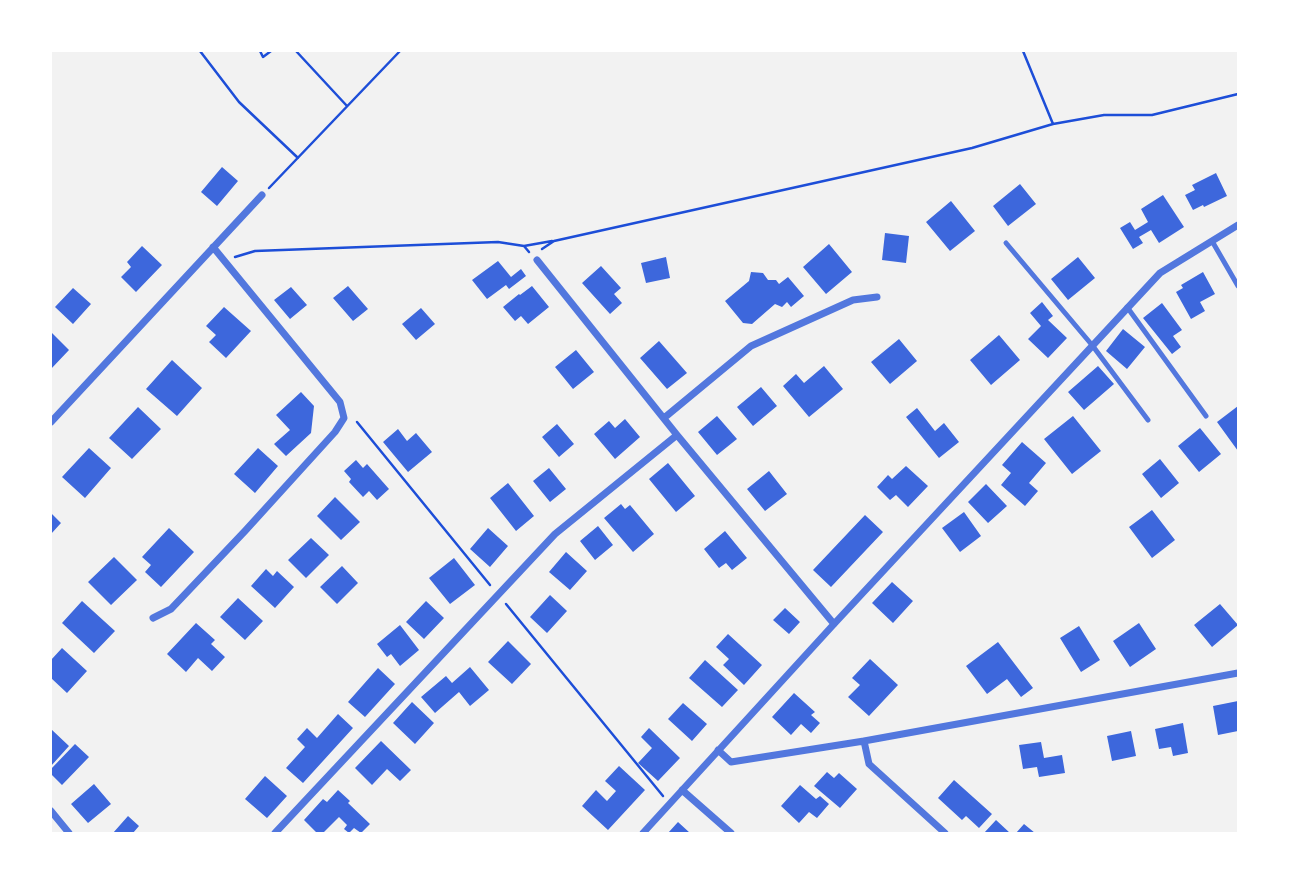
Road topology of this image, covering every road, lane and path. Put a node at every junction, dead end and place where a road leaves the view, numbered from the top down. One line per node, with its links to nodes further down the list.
1 (200, 51): 10 (path)
2 (260, 51): 3 (path)
3 (271, 51)
4 (296, 51): 8 (path)
5 (400, 51): 8 (path)
6 (1023, 51): 9 (path)
7 (1238, 94): 9 (path)
8 (347, 106): 10 (path)
9 (1053, 124): 13 (path)
10 (298, 158): 11 (path)
11 (262, 195): 17 (street)
12 (1238, 226): 14 (street)
13 (554, 241): 16 (path); 19 (path)
14 (1212, 241): 20 (lane); 22 (street)
15 (1006, 243): 23 (lane)
16 (524, 246): 18 (path); 19 (path)
17 (213, 247): 18 (street); 28 (street)
18 (225, 260): 25 (street)
19 (537, 260): 26 (street)
20 (1238, 286)
21 (877, 297): 26 (street)
22 (1127, 307): 23 (street); 24 (lane)
23 (1092, 345): 27 (lane); 32 (street)
24 (1206, 416)
25 (344, 418): 30 (path); 31 (street)
26 (664, 418): 29 (street)
27 (1148, 420)
28 (51, 422)
29 (677, 435): 30 (street); 32 (street)
30 (498, 594): 37 (path); 40 (street)
31 (153, 618)
32 (834, 624): 35 (street)
33 (1238, 673): 34 (street)
34 (864, 741): 35 (street); 43 (street)
35 (718, 750): 36 (street)
36 (682, 790): 37 (street); 42 (street)
37 (670, 805): 41 (street)
38 (51, 811): 39 (street)
39 (69, 833)
40 (275, 833)
41 (643, 833)
42 (732, 833)
43 (945, 833)

